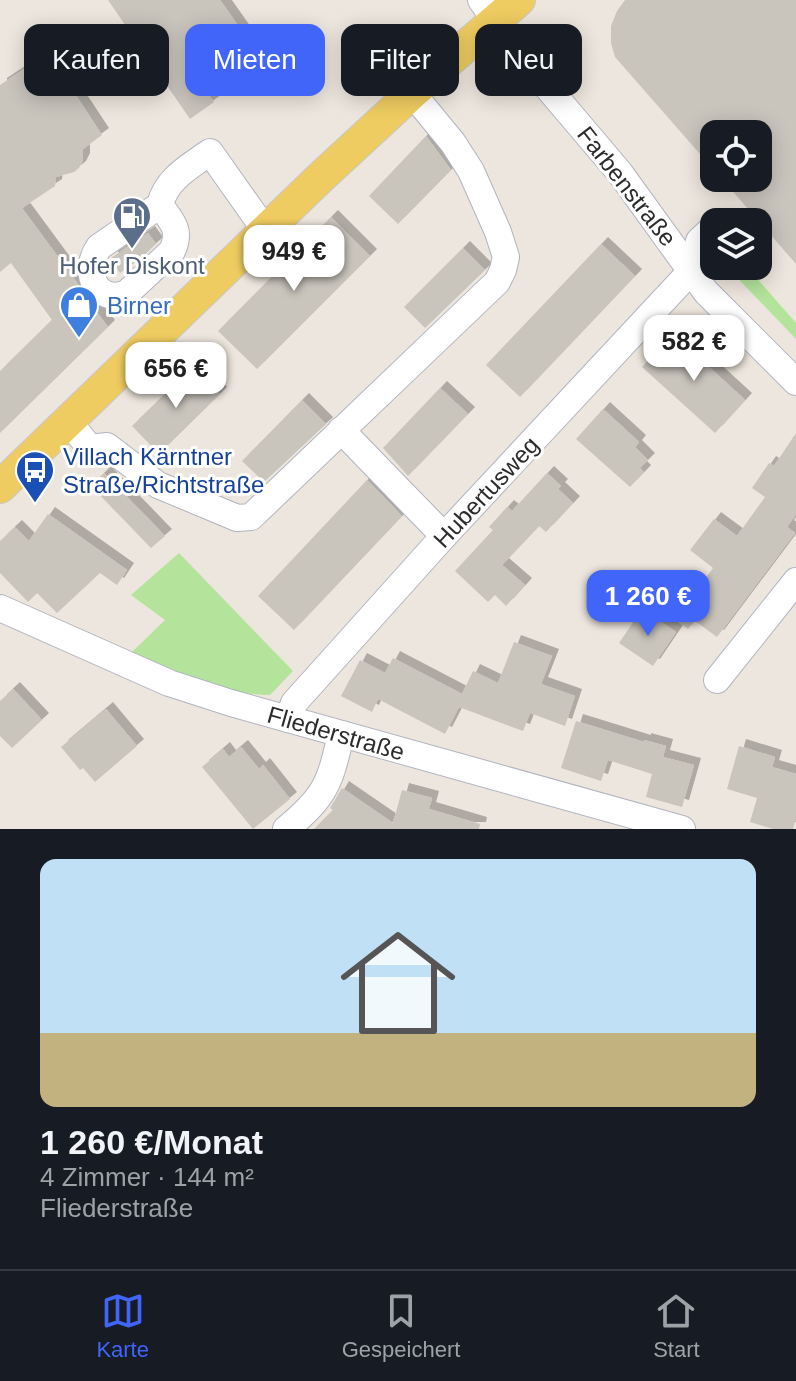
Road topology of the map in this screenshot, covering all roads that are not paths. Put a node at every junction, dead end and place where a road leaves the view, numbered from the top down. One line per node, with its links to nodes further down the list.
1 (498, 7): 2 (main road); 8 (street, Farbenstraße)
2 (459, 46)
3 (409, 96): 6 (main road)
4 (414, 96): 11 (street)
5 (160, 205): 6 (street)
6 (265, 230): 10 (main road)
7 (700, 240): 8 (street)
8 (691, 271): 9 (street, Farbenstraße); 13 (street, Hubertusweg)
9 (796, 382)
10 (68, 421): 11 (street); 12 (main road)
11 (341, 430): 13 (street)
12 (0, 487)
13 (444, 536): 17 (street, Hubertusweg)
14 (796, 581): 16 (street)
15 (0, 608): 17 (street, Fliederstraße)
16 (717, 680)
17 (288, 719): 18 (street, Fliederstraße)
18 (341, 734): 19 (street, Fliederstraße); 20 (street)
19 (600, 819): 21 (street, Fliederstraße)
20 (286, 829)
21 (682, 829)

